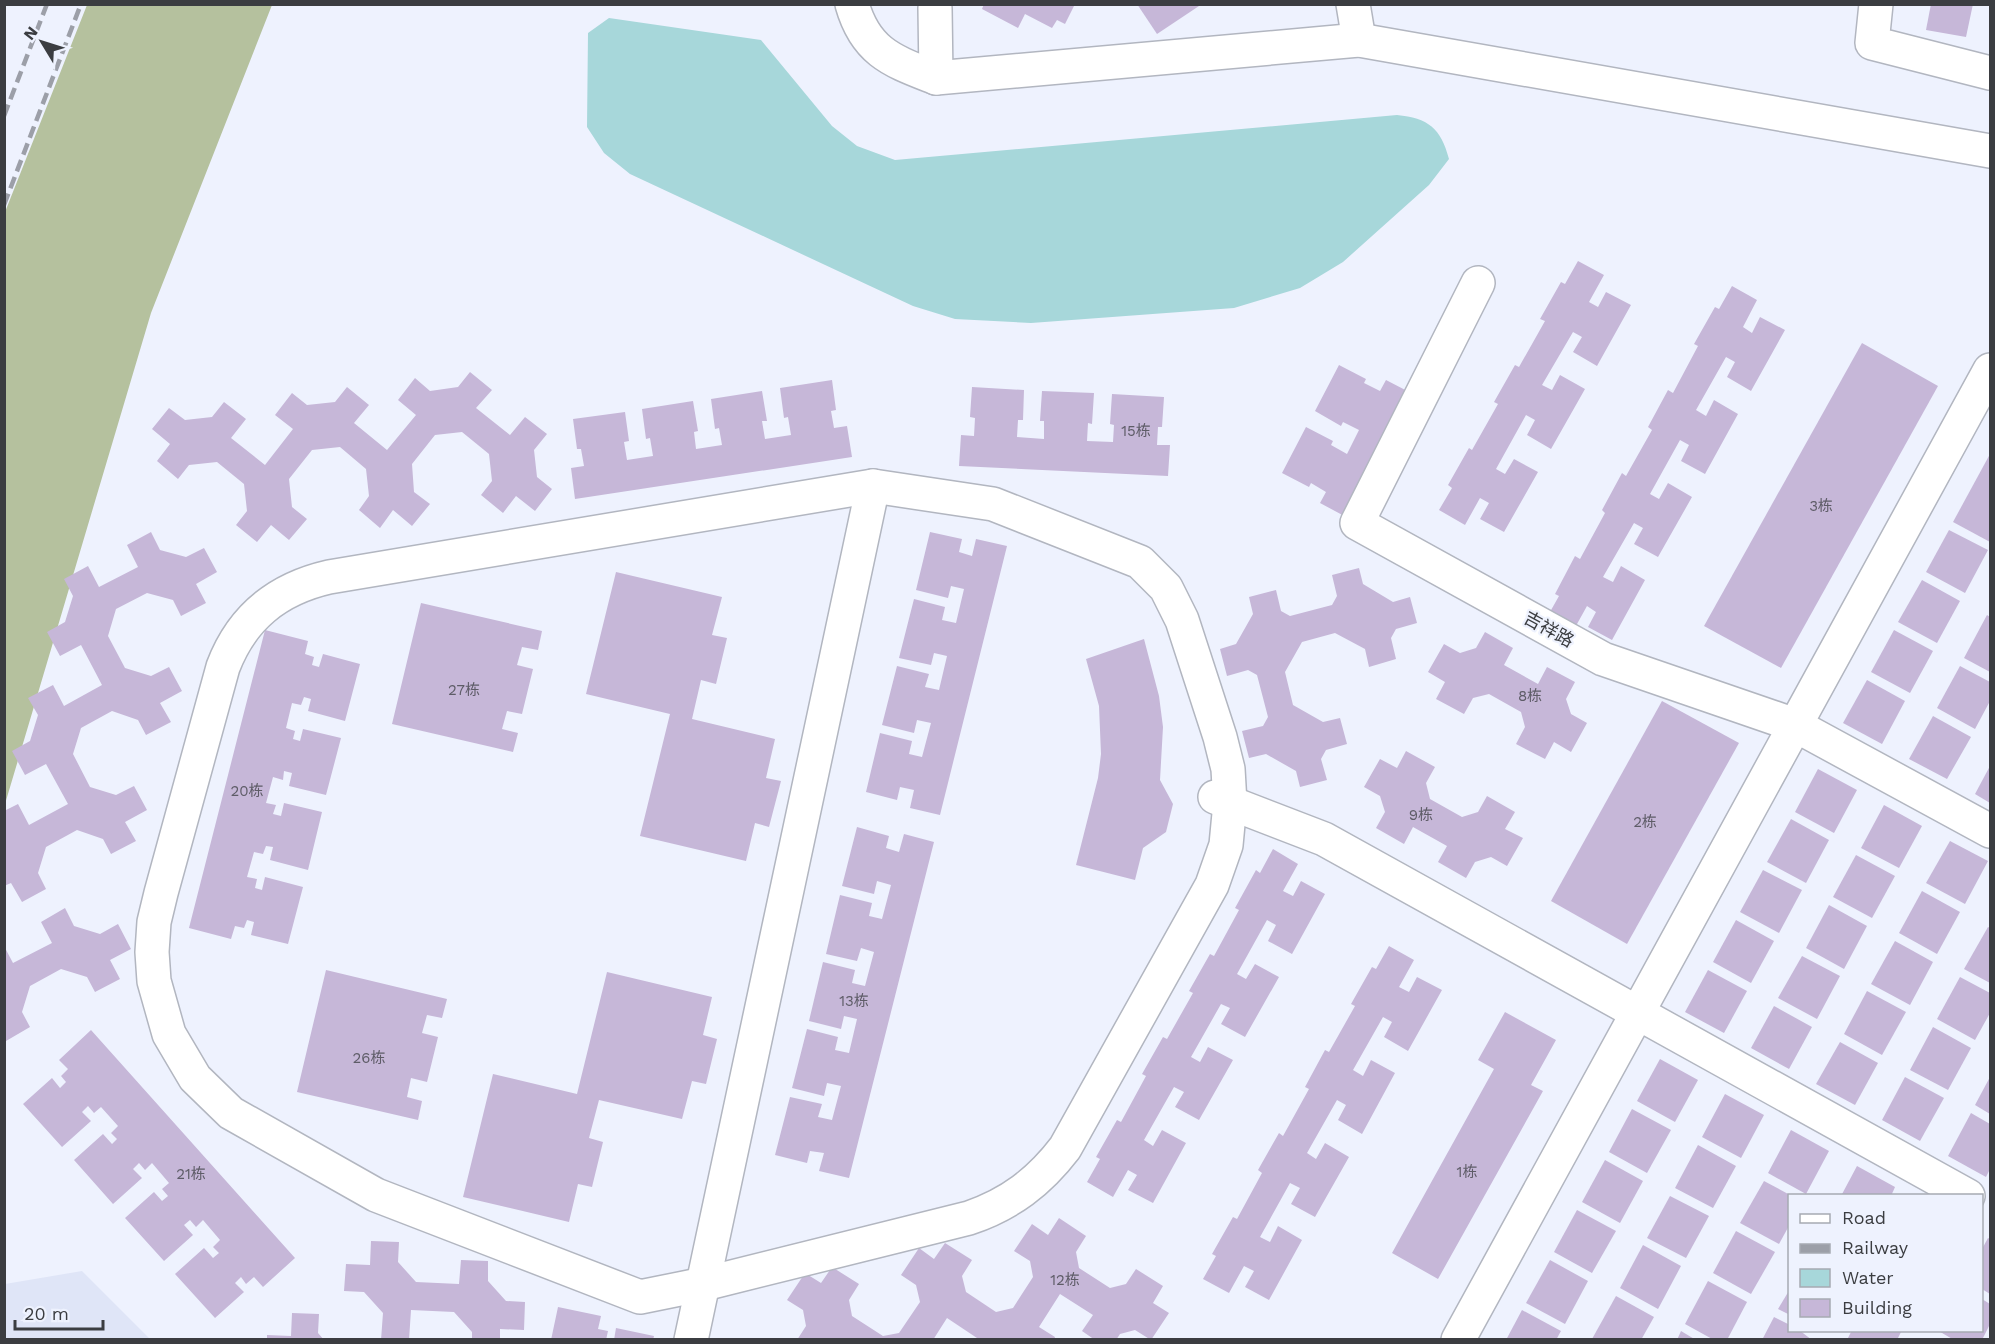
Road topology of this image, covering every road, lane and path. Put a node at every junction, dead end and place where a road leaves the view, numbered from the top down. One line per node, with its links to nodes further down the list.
1 (852, 4): 7 (street)
2 (1353, 4): 5 (street)
3 (1876, 4): 6 (street)
4 (935, 8): 7 (street)
5 (1359, 40): 7 (street); 8 (street)
6 (1990, 74)
7 (936, 78)
8 (1990, 151)
9 (1478, 283): 12 (street, 吉祥路)
10 (1990, 370): 12 (street)
11 (873, 486): 13 (street); 17 (street); 17 (street)
12 (1796, 725): 14 (street, 吉祥路); 15 (street)
13 (1222, 800): 15 (street); 17 (street)
14 (1990, 831)
15 (1638, 1013): 16 (street); 19 (street)
16 (1964, 1194)
17 (704, 1284): 18 (street)
18 (691, 1340)
19 (1458, 1340)

